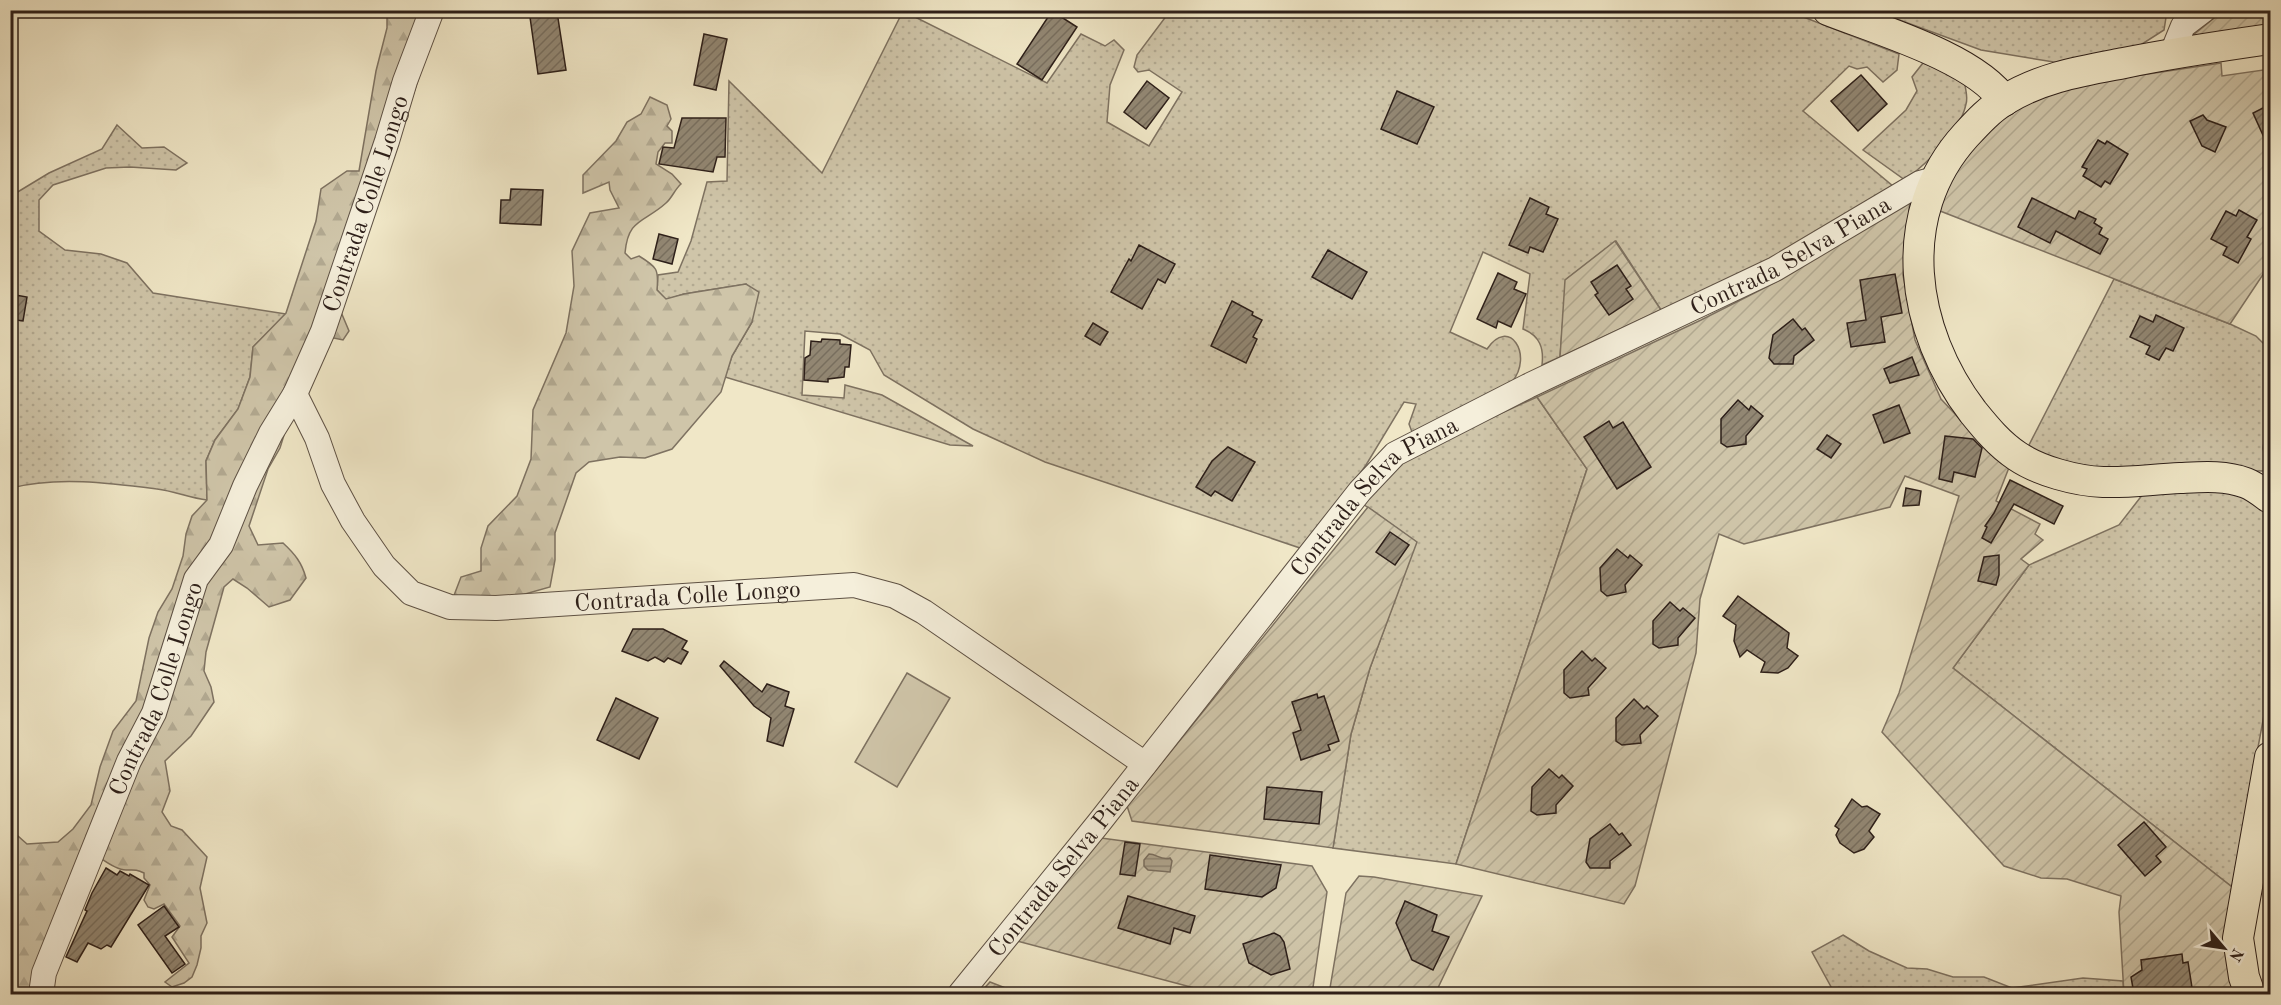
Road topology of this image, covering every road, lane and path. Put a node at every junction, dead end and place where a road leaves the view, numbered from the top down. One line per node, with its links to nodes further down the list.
1 (432, 10): 8 (street, Contrada Colle Longo)
2 (1828, 10): 6 (main road)
3 (2204, 10): 5 (street)
4 (2271, 39): 5 (main road)
5 (2172, 53): 6 (main road)
6 (2004, 101): 7 (main road)
7 (1933, 183): 9 (main road); 11 (street, Contrada Selva Piana)
8 (295, 394): 11 (street, Contrada Colle Longo); 12 (street, Contrada Colle Longo)
9 (2271, 498)
10 (2271, 756): 14 (main road)
11 (1145, 764): 13 (street, Contrada Selva Piana)
12 (41, 994)
13 (960, 994)
14 (2250, 994)

